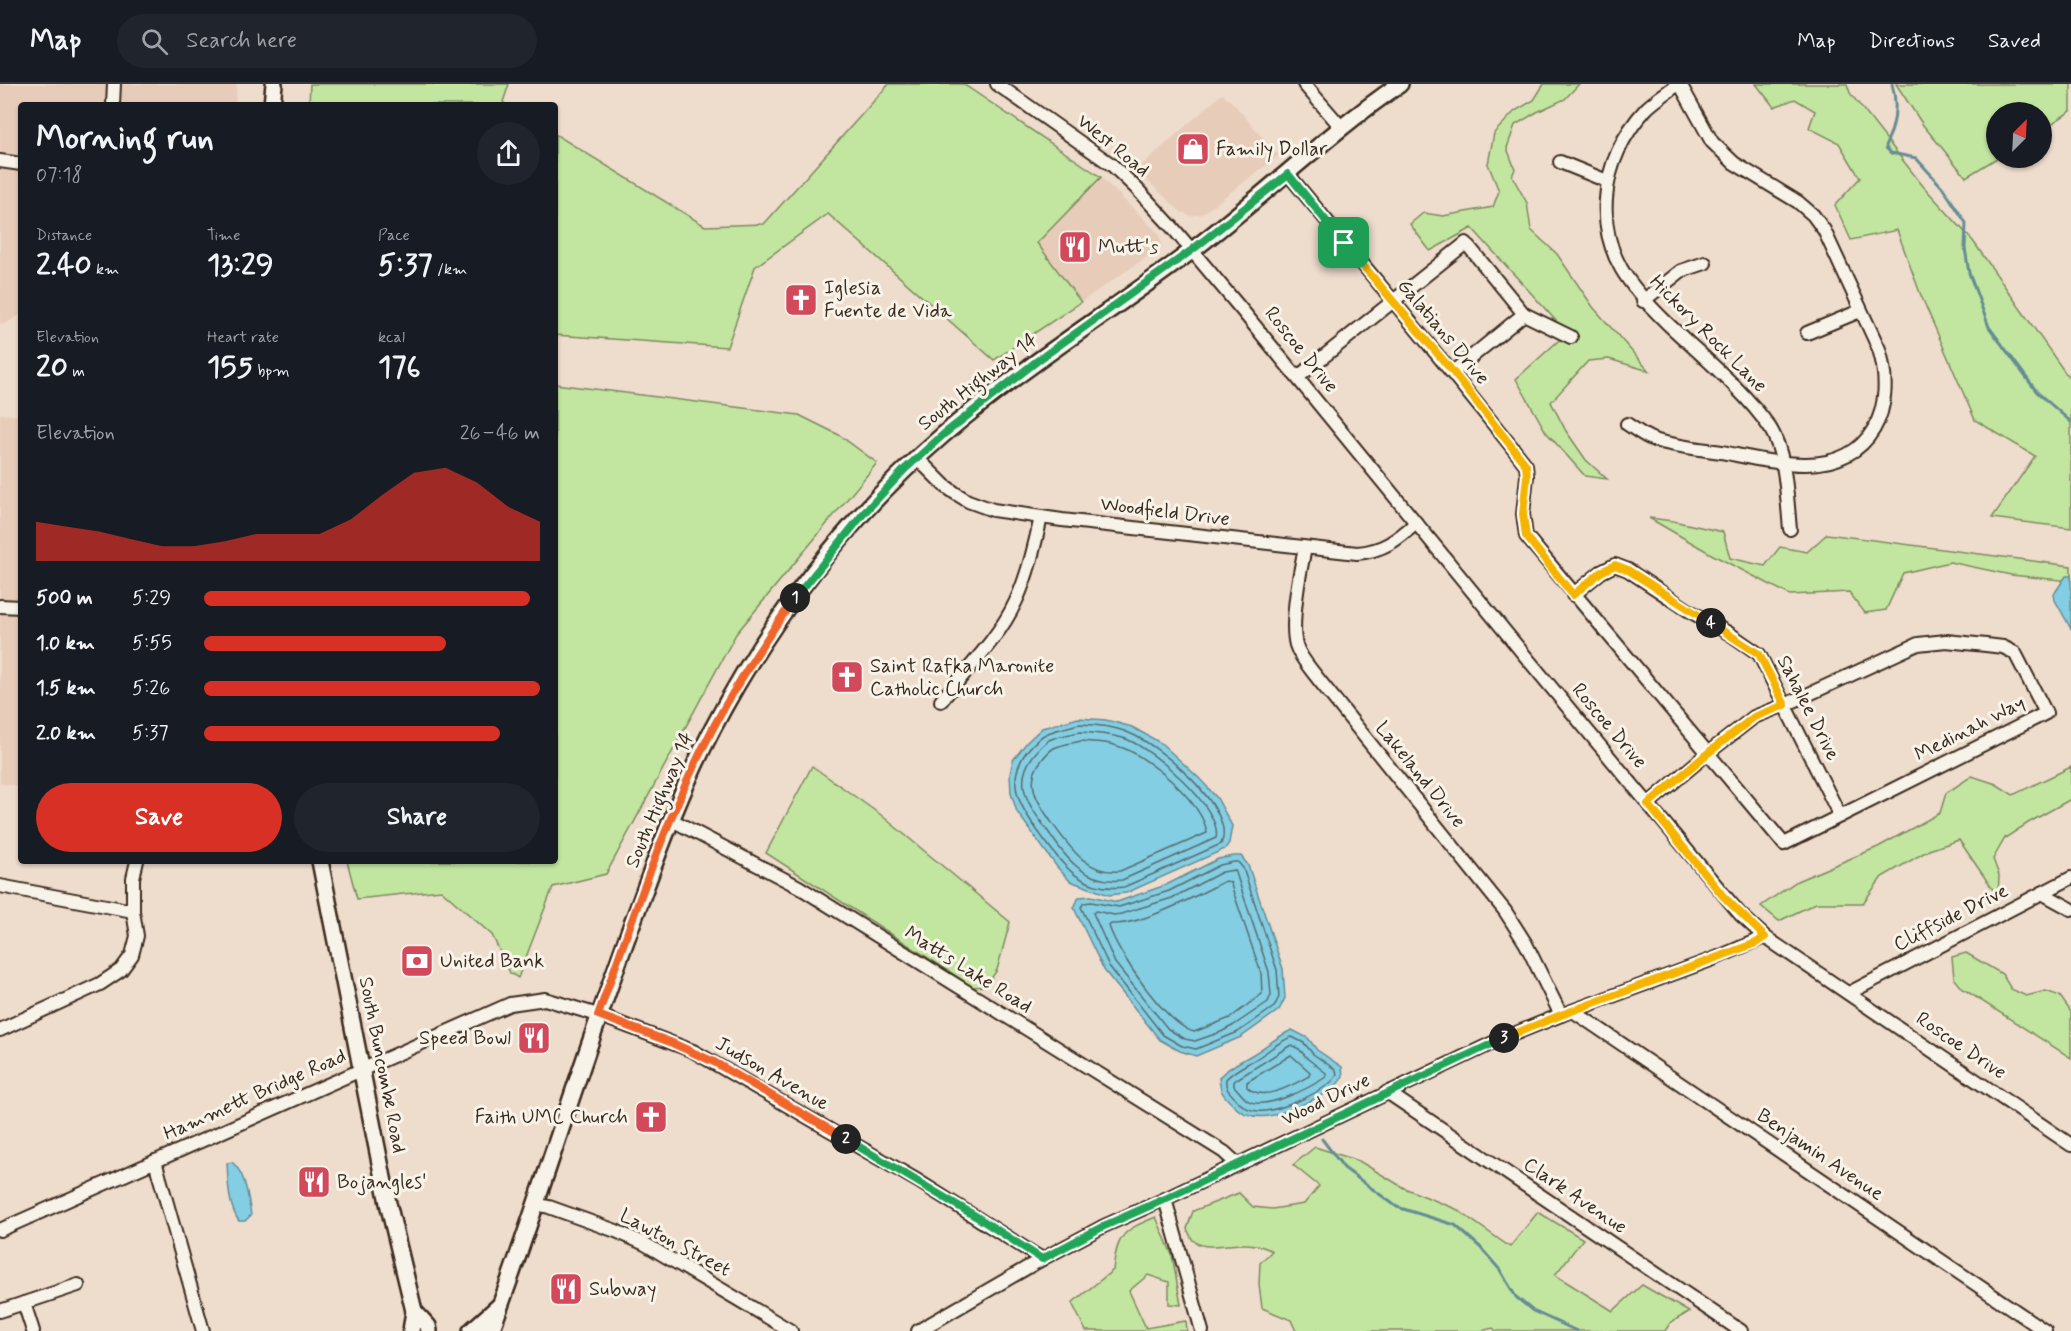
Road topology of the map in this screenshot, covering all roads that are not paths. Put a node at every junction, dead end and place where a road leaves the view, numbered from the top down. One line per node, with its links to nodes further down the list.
1 (114, 84): 7 (street)
2 (274, 84): 8 (main road)
3 (997, 84): 15 (street, West Road)
4 (1304, 84): 9 (street)
5 (1400, 84): 9 (main road, South Highway 14)
6 (1679, 84): 14 (street, Hickory Rock Lane); 19 (street)
7 (113, 102)
8 (272, 102)
9 (1342, 128): 13 (main road, South Highway 14)
10 (0, 161): 12 (street)
11 (1560, 162): 14 (street)
12 (18, 164)
13 (1288, 174): 15 (main road, South Highway 14); 17 (street, Galatians Drive)
14 (1607, 180): 18 (street, Hickory Rock Lane)
15 (1192, 250): 24 (street, Roscoe Drive); 26 (main road, South Highway 14)
16 (1705, 263): 18 (street)
17 (1392, 301): 20 (street); 23 (street, Galatians Drive); 24 (street)
18 (1643, 301): 27 (street, Hickory Rock Lane)
19 (1860, 310): 21 (street); 27 (street)
20 (1524, 314): 22 (street); 23 (street)
21 (1807, 333)
22 (1571, 337)
23 (1453, 372): 32 (street, Galatians Drive)
24 (1298, 377): 29 (street, Roscoe Drive)
25 (1627, 424): 27 (street)
26 (918, 459): 28 (street, Woodfield Drive); 40 (main road, South Highway 14)
27 (1783, 463): 30 (street, Hickory Rock Lane)
28 (1041, 517): 31 (street, Woodfield Drive); 35 (street)
29 (1416, 523): 31 (street, Woodfield Drive); 38 (street, Roscoe Drive)
30 (1790, 529)
31 (1305, 548): 50 (street, Lakeland Drive)
32 (1573, 595): 36 (street, Sahalee Drive); 37 (street, Galatians Drive)
33 (0, 606): 34 (street)
34 (18, 607)
35 (941, 701)
36 (1785, 705): 37 (street, Medinah Way); 39 (street, Sahalee Drive); 39 (street, Medinah Way)
37 (1708, 753): 38 (street, Medinah Way); 39 (street, Medinah Way)
38 (1648, 804): 48 (street, Roscoe Drive)
39 (1840, 816)
40 (672, 820): 51 (main road, South Highway 14); 57 (street, Matts Lake Road)
41 (136, 864): 47 (street)
42 (321, 864): 53 (main road, South Buncombe Road)
43 (2071, 878): 45 (street, Cliffside Drive)
44 (0, 886): 47 (street)
45 (2042, 893): 46 (street); 49 (street, Cliffside Drive)
46 (2071, 909)
47 (133, 911): 52 (street)
48 (1765, 937): 49 (street, Roscoe Drive); 50 (street, Wood Drive)
49 (1849, 993): 55 (street, Roscoe Drive)
50 (1567, 1013): 54 (street, Wood Drive); 77 (street, Benjamin Avenue)
51 (598, 1015): 53 (street, Hammett Bridge Road); 59 (main road, South Highway 14); 61 (street, Judson Avenue)
52 (0, 1030)
53 (361, 1069): 56 (street, Hammett Bridge Road); 66 (main road, South Buncombe Road)
54 (1387, 1092): 57 (street, Wood Drive); 76 (street, Clark Avenue)
55 (2071, 1144)
56 (155, 1161): 60 (street, Hammett Bridge Road); 69 (street)
57 (1237, 1164): 58 (street, Wood Drive)
58 (1165, 1199): 61 (street, Wood Drive); 75 (street)
59 (535, 1204): 64 (main road, South Highway 14); 73 (street, Lawton Street)
60 (0, 1230)
61 (1042, 1259): 74 (street, Wood Drive)
62 (78, 1285): 63 (street)
63 (24, 1303): 65 (street); 68 (street)
64 (501, 1304): 71 (main road); 72 (main road, South Highway 14)
65 (0, 1311)
66 (414, 1311): 67 (main road, South Buncombe Road); 70 (main road, South Buncombe Road)
67 (431, 1329)
68 (33, 1331)
69 (203, 1331)
70 (411, 1331)
71 (471, 1331)
72 (492, 1331)
73 (791, 1331)
74 (918, 1331)
75 (1202, 1331)
76 (1741, 1331)
77 (2045, 1331)

